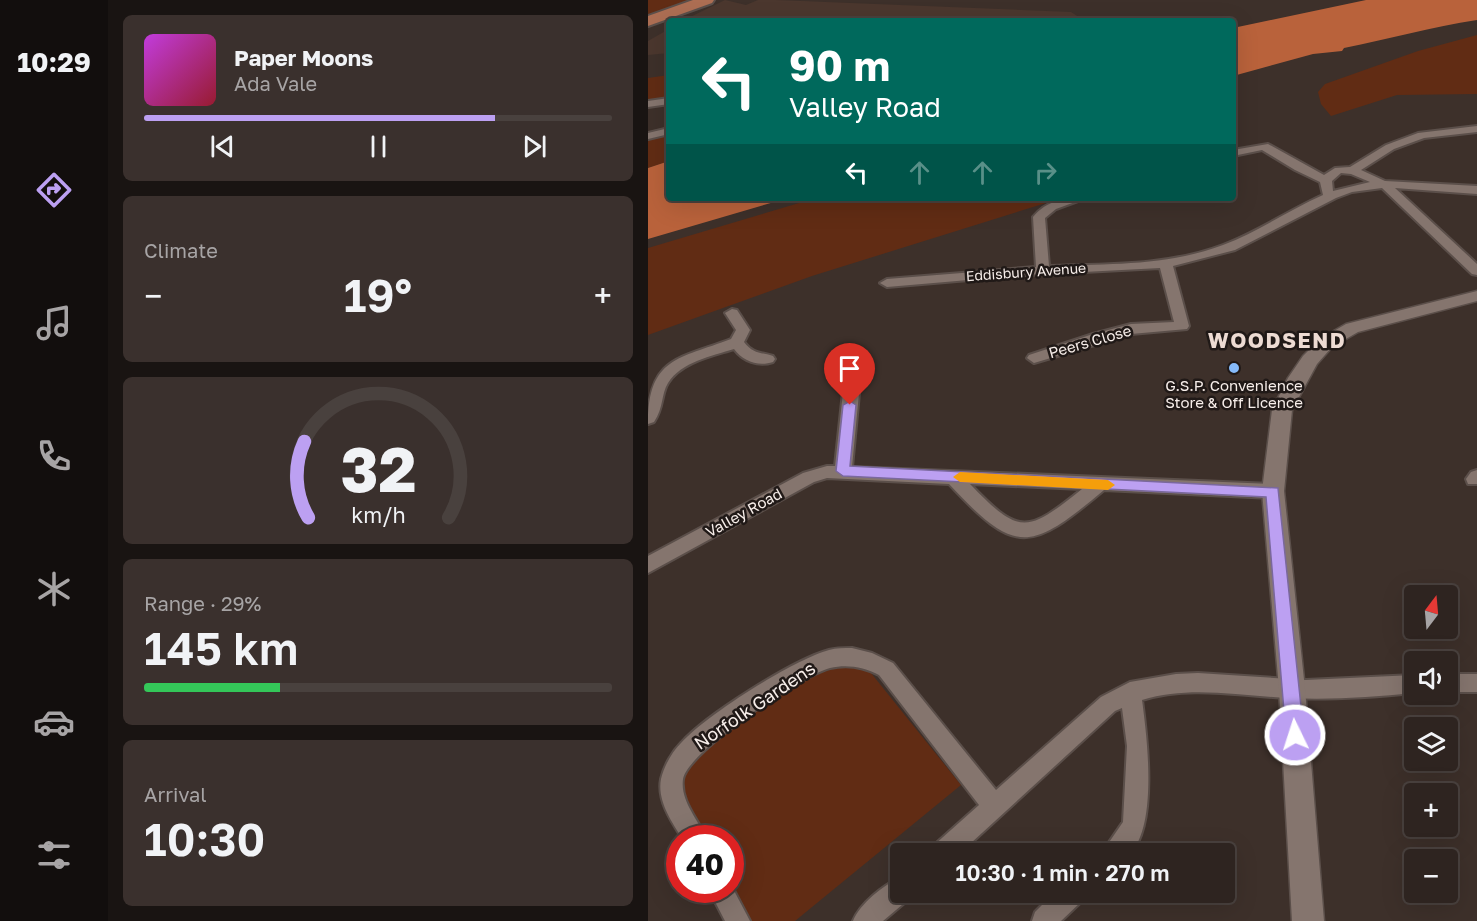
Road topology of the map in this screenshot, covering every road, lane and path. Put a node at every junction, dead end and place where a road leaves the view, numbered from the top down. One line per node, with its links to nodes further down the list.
1 (710, 0): 2 (highway); 3 (highway)
2 (675, 18)
3 (648, 21)
4 (666, 23): 5 (highway)
5 (648, 32)
6 (666, 101): 7 (street)
7 (648, 104)
8 (1477, 129): 12 (street)
9 (666, 132): 10 (street)
10 (648, 136)
11 (1236, 152): 13 (street)
12 (1353, 170): 13 (street); 14 (street, Eddisbury Avenue)
13 (1326, 181): 16 (street)
14 (1385, 185): 15 (street, Eddisbury Avenue); 16 (street, Eddisbury Avenue); 20 (street, Eddisbury Avenue)
15 (1477, 190)
16 (1329, 197): 18 (street, Eddisbury Avenue)
17 (1070, 201): 19 (street)
18 (1166, 265): 19 (street, Eddisbury Avenue); 25 (street, Peers Close)
19 (1043, 270): 21 (street, Eddisbury Avenue)
20 (1477, 271)
21 (887, 283)
22 (1477, 296): 32 (street)
23 (732, 313): 24 (street)
24 (737, 342): 26 (street); 28 (street)
25 (1034, 358)
26 (768, 359)
27 (852, 383): 29 (street)
28 (648, 418)
29 (843, 471): 30 (street, Valley Road); 33 (street, Valley Road)
30 (953, 477): 31 (street, Valley Road); 31 (street)
31 (1099, 485): 32 (street, Valley Road)
32 (1273, 492): 37 (street)
33 (648, 565)
34 (1458, 683): 35 (street)
35 (1477, 683)
36 (1404, 684): 37 (street)
37 (1292, 689): 38 (street); 49 (street)
38 (1130, 692): 39 (street); 42 (street)
39 (994, 806): 40 (street, Norfolk Gardens); 41 (street)
40 (687, 825)
41 (952, 843)
42 (1124, 843)
43 (890, 899): 47 (street)
44 (728, 903): 46 (street)
45 (1062, 903): 48 (street)
46 (738, 921)
47 (865, 921)
48 (1044, 921)
49 (1308, 921)

